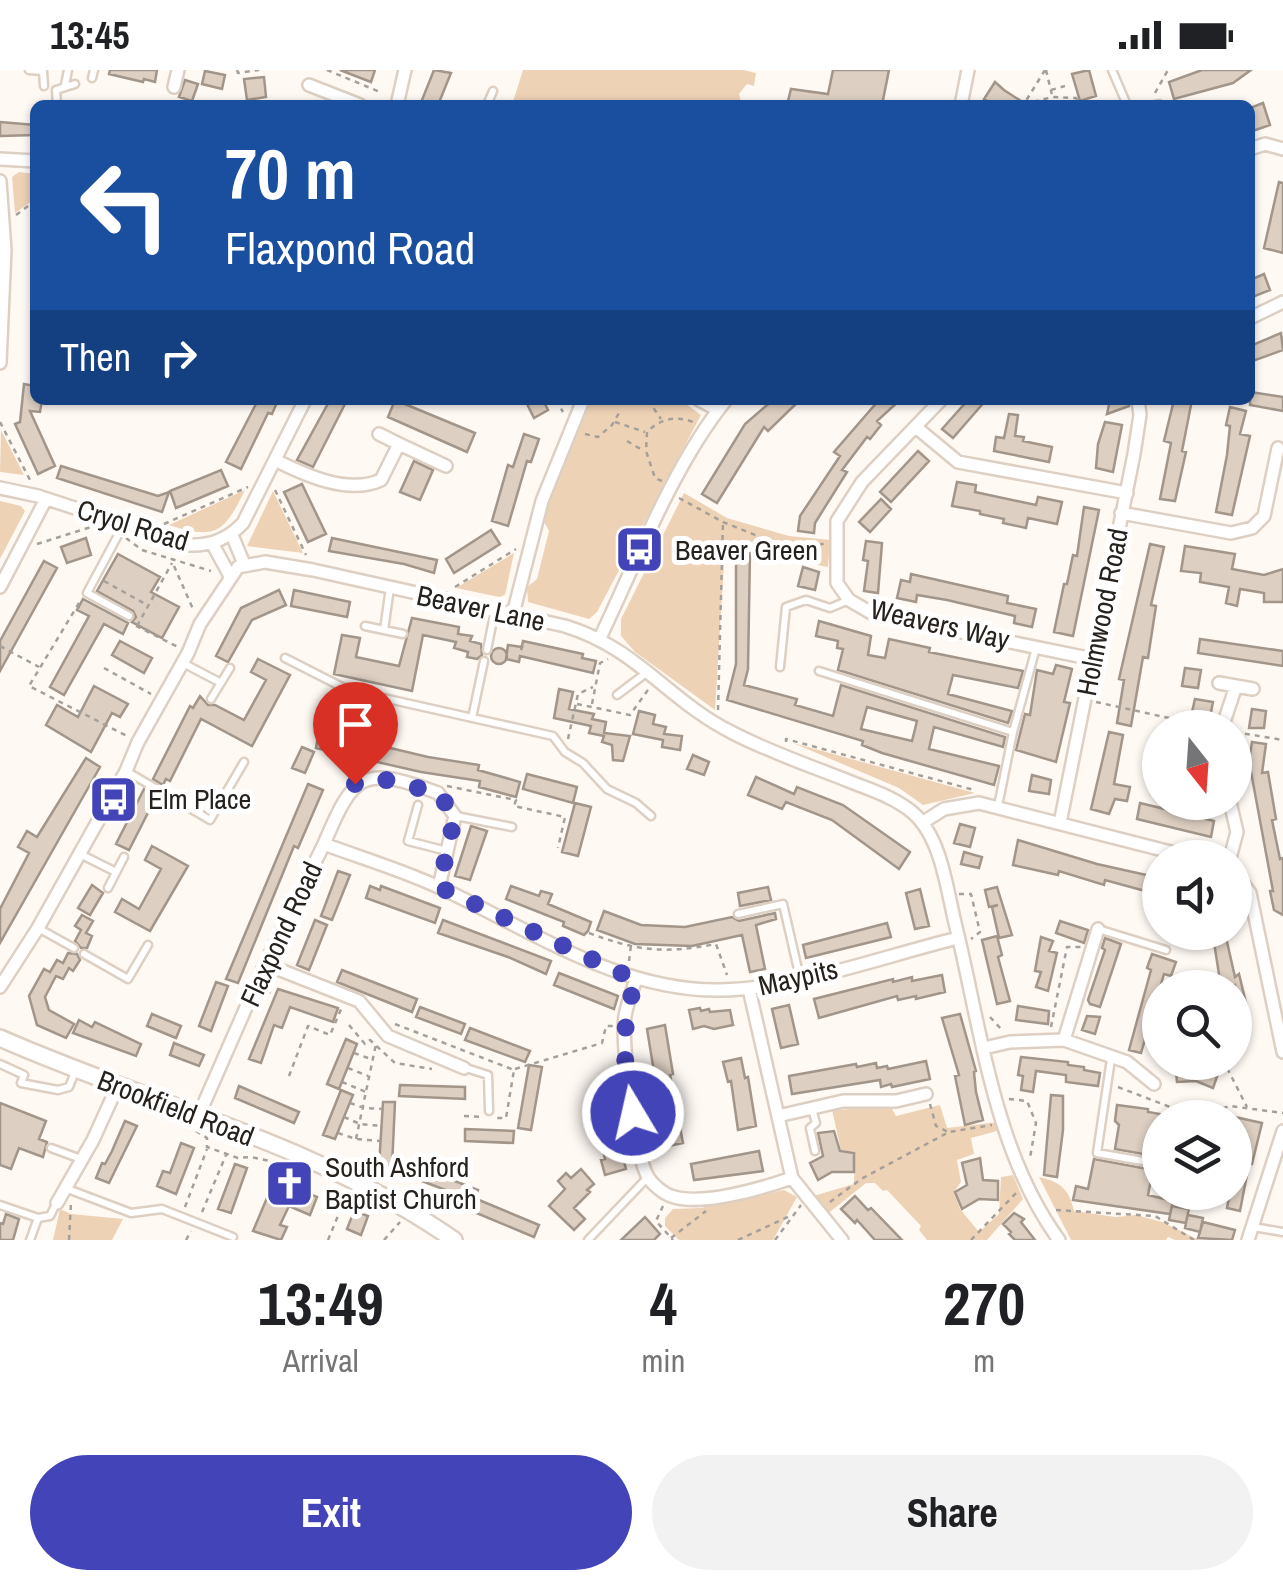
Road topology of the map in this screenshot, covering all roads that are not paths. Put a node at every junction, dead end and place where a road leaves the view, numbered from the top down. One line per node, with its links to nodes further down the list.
1 (28, 70): 9 (lane)
2 (68, 70): 9 (lane)
3 (178, 70): 8 (street)
4 (406, 70): 13 (street)
5 (968, 70): 15 (street)
6 (1112, 70): 16 (lane)
7 (310, 85): 12 (street)
8 (174, 87)
9 (56, 90): 11 (lane)
10 (494, 91): 14 (lane)
11 (56, 100)
12 (348, 100)
13 (398, 100)
14 (490, 100)
15 (963, 100)
16 (1125, 100)
17 (1255, 147): 18 (street)
18 (1283, 149)
19 (0, 158): 20 (street)
20 (30, 161)
21 (0, 181): 22 (street)
22 (3, 250): 25 (street)
23 (1283, 302): 24 (street)
24 (1255, 316)
25 (2, 341): 26 (street)
26 (0, 363)
27 (302, 405): 36 (street, Cryol Road)
28 (581, 405): 51 (street)
29 (722, 405): 56 (street)
30 (937, 405): 32 (street, Weavers Way)
31 (1139, 405): 39 (street, Holmwood Road)
32 (917, 428): 39 (street); 49 (street, Weavers Way)
33 (379, 434): 34 (street)
34 (398, 444): 36 (street); 37 (street)
35 (1276, 448): 41 (street)
36 (275, 460): 43 (street, Cryol Road)
37 (446, 466)
38 (0, 488): 40 (street, Cryol Road)
39 (1126, 493): 41 (street, Holmwood Road)
40 (46, 498): 42 (street, Cryol Road); 47 (street)
41 (1121, 512): 61 (street, Holmwood Road)
42 (122, 528): 44 (street, Cryol Road); 52 (lane)
43 (232, 535): 44 (street, Cryol Road); 45 (street)
44 (212, 543): 46 (street)
45 (244, 564): 46 (street); 48 (street, Beaver Lane)
46 (230, 576): 59 (street)
47 (0, 586)
48 (390, 588): 50 (street, Beaver Lane); 54 (lane)
49 (849, 600): 57 (street, Weavers Way); 63 (lane)
50 (495, 610): 51 (street, Beaver Lane); 58 (lane)
51 (514, 614): 56 (street, Beaver Lane)
52 (133, 622)
53 (365, 626): 54 (lane)
54 (384, 630): 55 (lane)
55 (403, 634)
56 (600, 638): 65 (street, Beaver Lane)
57 (1037, 647): 61 (street, Weavers Way); 75 (lane)
58 (487, 650)
59 (185, 658): 67 (lane); 77 (street)
60 (286, 658): 74 (lane)
61 (1092, 659): 82 (street, Holmwood Road)
62 (484, 661): 74 (lane)
63 (780, 667)
64 (230, 668): 67 (lane)
65 (647, 672): 71 (lane); 83 (street, Beaver Lane)
66 (819, 672): 75 (lane)
67 (221, 683): 72 (lane)
68 (1219, 683): 69 (street)
69 (1236, 686): 70 (street); 73 (street)
70 (1253, 689)
71 (617, 696)
72 (212, 699)
73 (1228, 710)
74 (472, 718): 81 (lane)
75 (1013, 732): 78 (lane)
76 (244, 762): 77 (lane)
77 (126, 771): 88 (street)
78 (998, 802): 82 (street); 83 (street)
79 (418, 805): 87 (lane)
80 (455, 816): 84 (lane); 85 (street); 87 (street)
81 (651, 816)
82 (1060, 823): 86 (street)
83 (922, 824): 97 (street)
84 (512, 828)
85 (324, 844): 91 (street, Flaxpond Road); 102 (street, Flaxpond Road)
86 (1142, 844)
87 (448, 852): 91 (street)
88 (80, 854): 90 (lane); 95 (street)
89 (124, 857): 90 (lane)
90 (116, 872): 92 (lane)
91 (439, 887): 104 (street, Flaxpond Road)
92 (108, 888)
93 (1252, 904): 110 (street)
94 (738, 914): 103 (lane)
95 (38, 928): 100 (lane); 105 (street)
96 (1098, 930): 98 (lane); 108 (street)
97 (959, 941): 103 (street, Maypits); 109 (street)
98 (1142, 943)
99 (148, 945): 101 (lane)
100 (74, 948)
101 (84, 954)
102 (265, 964): 113 (street); 121 (street, Flaxpond Road)
103 (800, 978): 106 (street, Maypits)
104 (636, 980): 106 (street, Maypits); 127 (street)
105 (0, 987)
106 (750, 989): 120 (street)
107 (0, 1038): 114 (main road, Brookfield Road)
108 (1064, 1040): 109 (street); 111 (street)
109 (984, 1048): 140 (street)
110 (1283, 1052)
111 (1111, 1059): 115 (street); 126 (lane)
112 (0, 1064): 114 (lane)
113 (464, 1068): 119 (lane)
114 (75, 1071): 116 (main road, Brookfield Road)
115 (1154, 1084)
116 (118, 1085): 121 (main road, Brookfield Road); 125 (street)
117 (926, 1094): 118 (street)
118 (812, 1108): 120 (street); 124 (lane)
119 (489, 1111)
120 (778, 1116): 128 (street)
121 (196, 1123): 137 (main road, Brookfield Road)
122 (1283, 1131): 133 (street)
123 (51, 1148): 125 (lane)
124 (815, 1151)
125 (81, 1159): 129 (street)
126 (1142, 1161)
127 (648, 1177): 128 (street); 138 (lane)
128 (792, 1178): 139 (street)
129 (70, 1190): 130 (street); 135 (lane)
130 (57, 1203): 132 (lane)
131 (0, 1205): 132 (lane)
132 (38, 1218): 136 (lane)
133 (1253, 1226): 134 (lane); 141 (street)
134 (1283, 1232)
135 (234, 1237)
136 (30, 1240)
137 (454, 1240)
138 (588, 1240)
139 (842, 1240)
140 (1059, 1240)
141 (1248, 1240)

